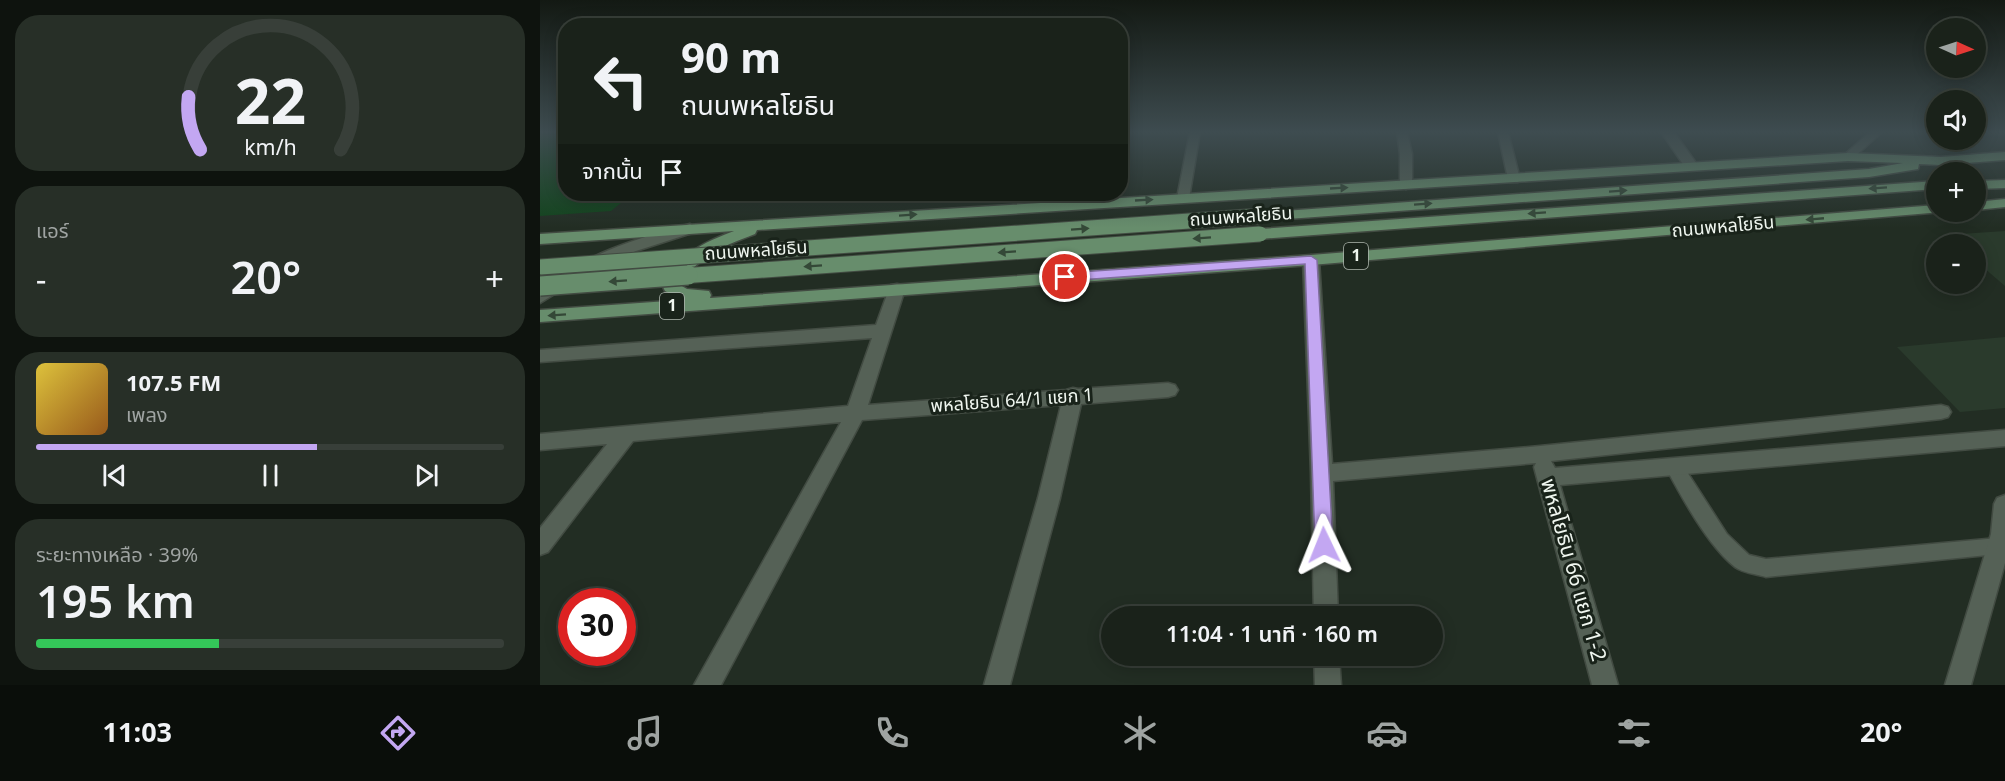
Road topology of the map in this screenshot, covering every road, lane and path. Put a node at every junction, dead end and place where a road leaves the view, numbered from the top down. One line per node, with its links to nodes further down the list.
1 (1189, 164): 14 (lane)
2 (1406, 164): 9 (lane)
3 (1511, 164): 8 (lane)
4 (1690, 164): 7 (street)
5 (1739, 164): 7 (main road, ถนนพหลโยธิน)
6 (1923, 164): 23 (main road, ถนนพหลโยธิน, one-way to 6, bridge)
7 (1692, 167): 8 (main road, ถนนพหลโยธิน)
8 (1514, 178): 9 (main road, ถนนพหลโยธิน)
9 (1406, 184): 14 (main road, ถนนพหลโยธิน, one-way to 9)
10 (2005, 184): 11 (main road)
11 (1986, 185)
12 (1926, 187): 24 (main road, ถนนพหลโยธิน, one-way to 24, bridge)
13 (1128, 198): 14 (main road, ถนนพหลโยธิน, one-way to 14)
14 (1183, 198)
15 (1060, 201): 19 (main road, ถนนพหลโยธิน, one-way to 15)
16 (2005, 203): 17 (main road)
17 (1986, 205)
18 (1926, 210): 22 (main road, ถนนพหลโยธิน / 1, one-way to 22)
19 (849, 219): 20 (main road, ถนนพหลโยธิน); 26 (main road)
20 (692, 228): 21 (main road, ถนนพหลโยธิน); 27 (street)
21 (540, 239)
22 (1311, 260): 25 (main road, ถนนพหลโยธิน / 1); 40 (street)
23 (540, 267)
24 (540, 286)
25 (897, 290): 26 (main road, ถนนพหลโยธิน / 1); 29 (street)
26 (804, 296): 28 (main road, ถนนพหลโยธิน / 1, one-way to 28)
27 (540, 297)
28 (540, 316)
29 (884, 331): 30 (street); 34 (street)
30 (540, 356)
31 (1168, 390): 32 (street, พหลโยธิน 64/1 แยก 1)
32 (1073, 395): 34 (street, พหลโยธิน 64/1 แยก 1); 48 (street)
33 (1941, 412): 38 (street)
34 (856, 413): 35 (street, พหลโยธิน 64/1 แยก 1); 47 (street)
35 (626, 435): 37 (street, พหลโยธิน 64/1 แยก 1); 43 (street)
36 (2005, 438): 39 (street)
37 (540, 442)
38 (1540, 454): 40 (street); 41 (street, พหลโยธิน 66 แยก 1-2)
39 (1674, 466): 41 (street); 44 (lane)
40 (1322, 473): 45 (street)
41 (1547, 477): 50 (street, พหลโยธิน 66 แยก 1-2)
42 (2005, 504): 44 (street)
43 (540, 544)
44 (1998, 546): 51 (street)
45 (1326, 606)
46 (1327, 666): 49 (street)
47 (707, 685)
48 (997, 685)
49 (1328, 685)
50 (1605, 685)
51 (1958, 685)

